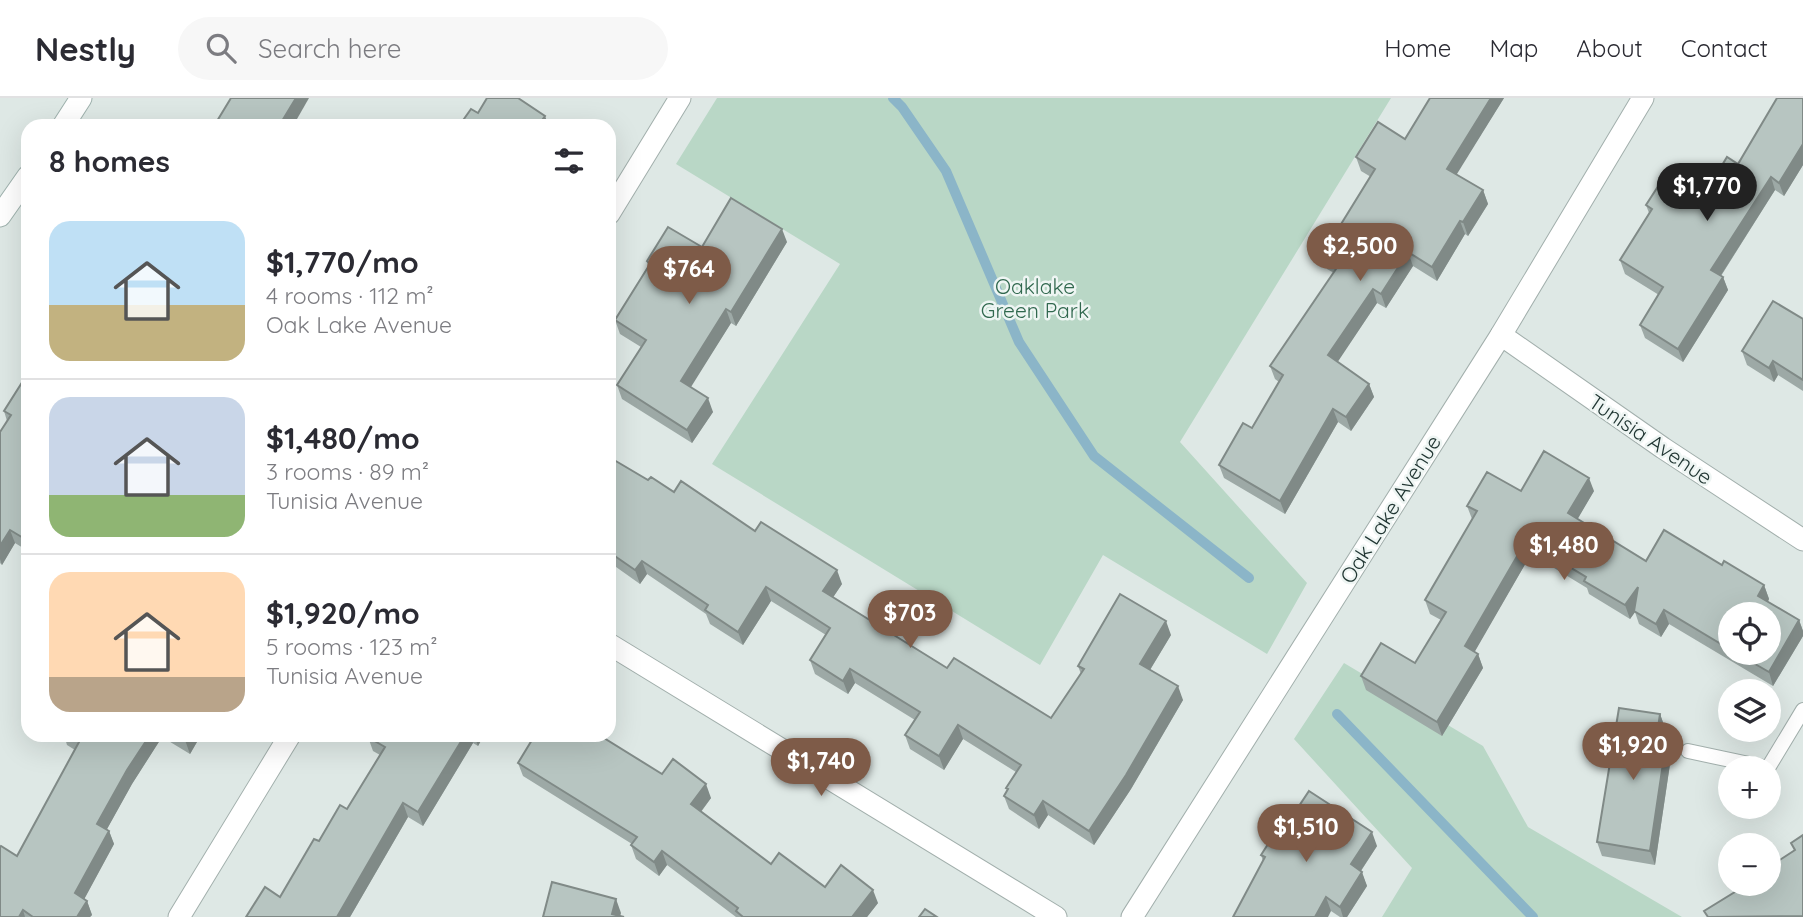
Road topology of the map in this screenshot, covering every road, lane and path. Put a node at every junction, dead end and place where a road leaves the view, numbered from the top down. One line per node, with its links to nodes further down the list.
1 (81, 98): 4 (street)
2 (680, 98): 6 (street)
3 (1643, 98): 8 (street, Oak Lake Avenue)
4 (68, 119)
5 (21, 186): 7 (street)
6 (616, 203)
7 (0, 216)
8 (1502, 335): 9 (street, Tunisia Avenue); 16 (street, Oak Lake Avenue)
9 (1803, 540)
10 (616, 648): 15 (street)
11 (1803, 710): 13 (lane)
12 (286, 742): 14 (street)
13 (1688, 751)
14 (179, 917)
15 (1056, 917)
16 (1132, 917)

